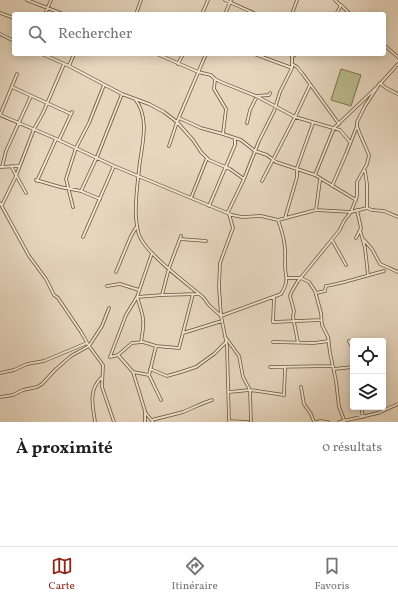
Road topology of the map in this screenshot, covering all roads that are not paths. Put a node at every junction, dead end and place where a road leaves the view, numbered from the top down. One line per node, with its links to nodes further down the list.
1 (27, 0): 10 (street)
2 (52, 0): 10 (street)
3 (141, 0): 13 (street)
4 (208, 0): 14 (street)
5 (224, 0): 8 (street)
6 (297, 0): 17 (street)
7 (335, 0): 9 (street)
8 (230, 1): 15 (street); 16 (street)
9 (340, 4): 18 (street); 19 (street)
10 (47, 8): 11 (street); 12 (street)
11 (46, 12)
12 (58, 12)
13 (137, 12)
14 (203, 12)
15 (226, 12)
16 (252, 12)
17 (293, 12)
18 (338, 12)
19 (348, 12)
20 (0, 13): 21 (street)
21 (12, 17)
22 (0, 34): 23 (street)
23 (12, 40)
24 (386, 47): 32 (street)
25 (46, 56): 33 (street)
26 (73, 56): 37 (street)
27 (161, 56): 34 (street)
28 (183, 56): 34 (street)
29 (205, 56): 39 (street)
30 (259, 56): 38 (street)
31 (292, 56): 35 (street)
32 (398, 57)
33 (64, 64): 37 (street); 52 (street)
34 (178, 64): 39 (street)
35 (292, 64): 38 (street); 44 (street)
36 (398, 64): 42 (street)
37 (69, 66): 43 (street)
38 (292, 68): 53 (street)
39 (198, 72): 41 (street); 55 (street)
40 (17, 74): 45 (street)
41 (215, 79): 50 (street); 64 (street)
42 (380, 83): 48 (street); 60 (street); 61 (street)
43 (104, 85): 46 (street); 70 (street)
44 (310, 85): 54 (street); 60 (street)
45 (12, 87): 49 (street); 57 (street)
46 (122, 94): 51 (street); 72 (street)
47 (270, 94): 50 (street)
48 (398, 94)
49 (31, 96): 52 (street); 57 (street)
50 (257, 96): 53 (street); 58 (street)
51 (135, 99): 56 (street); 84 (street)
52 (47, 104): 63 (street); 67 (street)
53 (275, 106): 54 (street); 71 (street)
54 (296, 117): 59 (street); 74 (street)
55 (179, 118): 56 (street); 64 (street)
56 (177, 122): 69 (street); 73 (street)
57 (19, 123): 63 (street); 79 (street)
58 (247, 123)
59 (313, 123): 62 (street); 80 (street)
60 (338, 124): 62 (street)
61 (357, 126): 68 (street); 81 (street)
62 (334, 128): 68 (street); 82 (street)
63 (34, 130): 66 (street); 76 (street)
64 (223, 134): 65 (street)
65 (235, 138): 71 (street); 78 (street)
66 (56, 139): 67 (street); 89 (street)
67 (59, 140): 70 (street)
68 (350, 142): 88 (street)
69 (169, 146)
70 (76, 148): 72 (street); 89 (street)
71 (255, 151): 74 (street); 85 (street)
72 (97, 157): 77 (street); 90 (street)
73 (207, 158): 78 (street); 92 (street)
74 (273, 160): 80 (street); 87 (street)
75 (10, 166): 76 (street); 79 (street); 83 (street)
76 (19, 166): 83 (street)
77 (114, 166): 84 (street); 93 (street)
78 (225, 166): 85 (street); 96 (street)
79 (1, 167)
80 (296, 168): 82 (street); 104 (street)
81 (364, 170): 94 (street); 98 (street)
82 (315, 175): 86 (street)
83 (16, 176): 91 (street); 95 (street)
84 (138, 176): 92 (street); 106 (street)
85 (244, 179): 102 (street)
86 (320, 179): 88 (street); 99 (street)
87 (262, 181)
88 (332, 186): 94 (street)
89 (69, 188): 90 (street); 97 (street)
90 (81, 191): 93 (street)
91 (26, 193)
92 (191, 198): 96 (street)
93 (100, 199): 108 (street)
94 (356, 200): 101 (street)
95 (1, 205): 138 (street)
96 (209, 206): 102 (street)
97 (73, 207)
98 (367, 208): 100 (street); 103 (street)
99 (316, 210): 101 (street); 104 (street)
100 (357, 210): 101 (street); 107 (street)
101 (350, 212): 111 (street)
102 (228, 213): 105 (street); 131 (street)
103 (398, 216)
104 (285, 218): 105 (street)
105 (278, 220): 120 (street)
106 (137, 225): 113 (street); 117 (street)
107 (360, 230): 109 (street); 110 (street)
108 (82, 237)
109 (356, 238)
110 (363, 239): 118 (street); 119 (street)
111 (332, 240): 114 (street); 121 (street)
112 (206, 241): 115 (street)
113 (152, 253): 115 (street); 123 (street)
114 (346, 265)
115 (169, 268): 126 (street); 127 (street)
116 (384, 271): 119 (street)
117 (116, 272)
118 (398, 272)
119 (368, 275): 124 (street)
120 (287, 278): 121 (street); 128 (street)
121 (301, 278): 124 (street); 134 (street)
122 (107, 286): 123 (street)
123 (139, 290): 129 (street)
124 (316, 293): 132 (street)
125 (193, 294): 126 (street); 127 (street); 135 (street)
126 (200, 294): 131 (street)
127 (162, 295): 129 (street)
128 (274, 296): 131 (street); 134 (street)
129 (137, 297): 139 (street); 145 (street)
130 (109, 308): 143 (street)
131 (221, 316): 133 (street)
132 (321, 320): 134 (street); 137 (street)
133 (222, 321): 135 (street); 136 (street)
134 (293, 321): 142 (street)
135 (182, 333): 144 (street)
136 (226, 338): 140 (street); 156 (street)
137 (329, 341): 142 (street); 147 (street)
138 (87, 342): 143 (street); 152 (street)
139 (140, 342): 144 (street); 145 (street)
140 (226, 342): 150 (street); 157 (street)
141 (273, 342): 142 (street)
142 (298, 343)
143 (89, 346): 154 (street); 158 (street)
144 (156, 346): 150 (street)
145 (118, 355): 151 (street)
146 (270, 367): 149 (street)
147 (333, 367): 148 (street); 149 (street); 167 (street)
148 (350, 367)
149 (285, 368): 156 (street)
150 (150, 369): 153 (street)
151 (133, 372): 153 (street); 163 (street)
152 (0, 373)
153 (149, 375): 159 (street)
154 (102, 378): 168 (street); 169 (street)
155 (301, 387): 173 (street)
156 (250, 390): 157 (street); 172 (street)
157 (229, 392): 171 (street)
158 (0, 397)
159 (161, 400)
160 (212, 400): 166 (street)
161 (398, 404): 164 (street)
162 (362, 410): 165 (street)
163 (145, 411): 166 (street); 170 (street)
164 (384, 411): 165 (street)
165 (363, 417): 167 (street)
166 (153, 421)
167 (345, 421): 175 (street)
168 (94, 422)
169 (114, 422)
170 (145, 422)
171 (248, 422)
172 (251, 422)
173 (314, 422): 174 (street)
174 (328, 422)
175 (339, 422)

